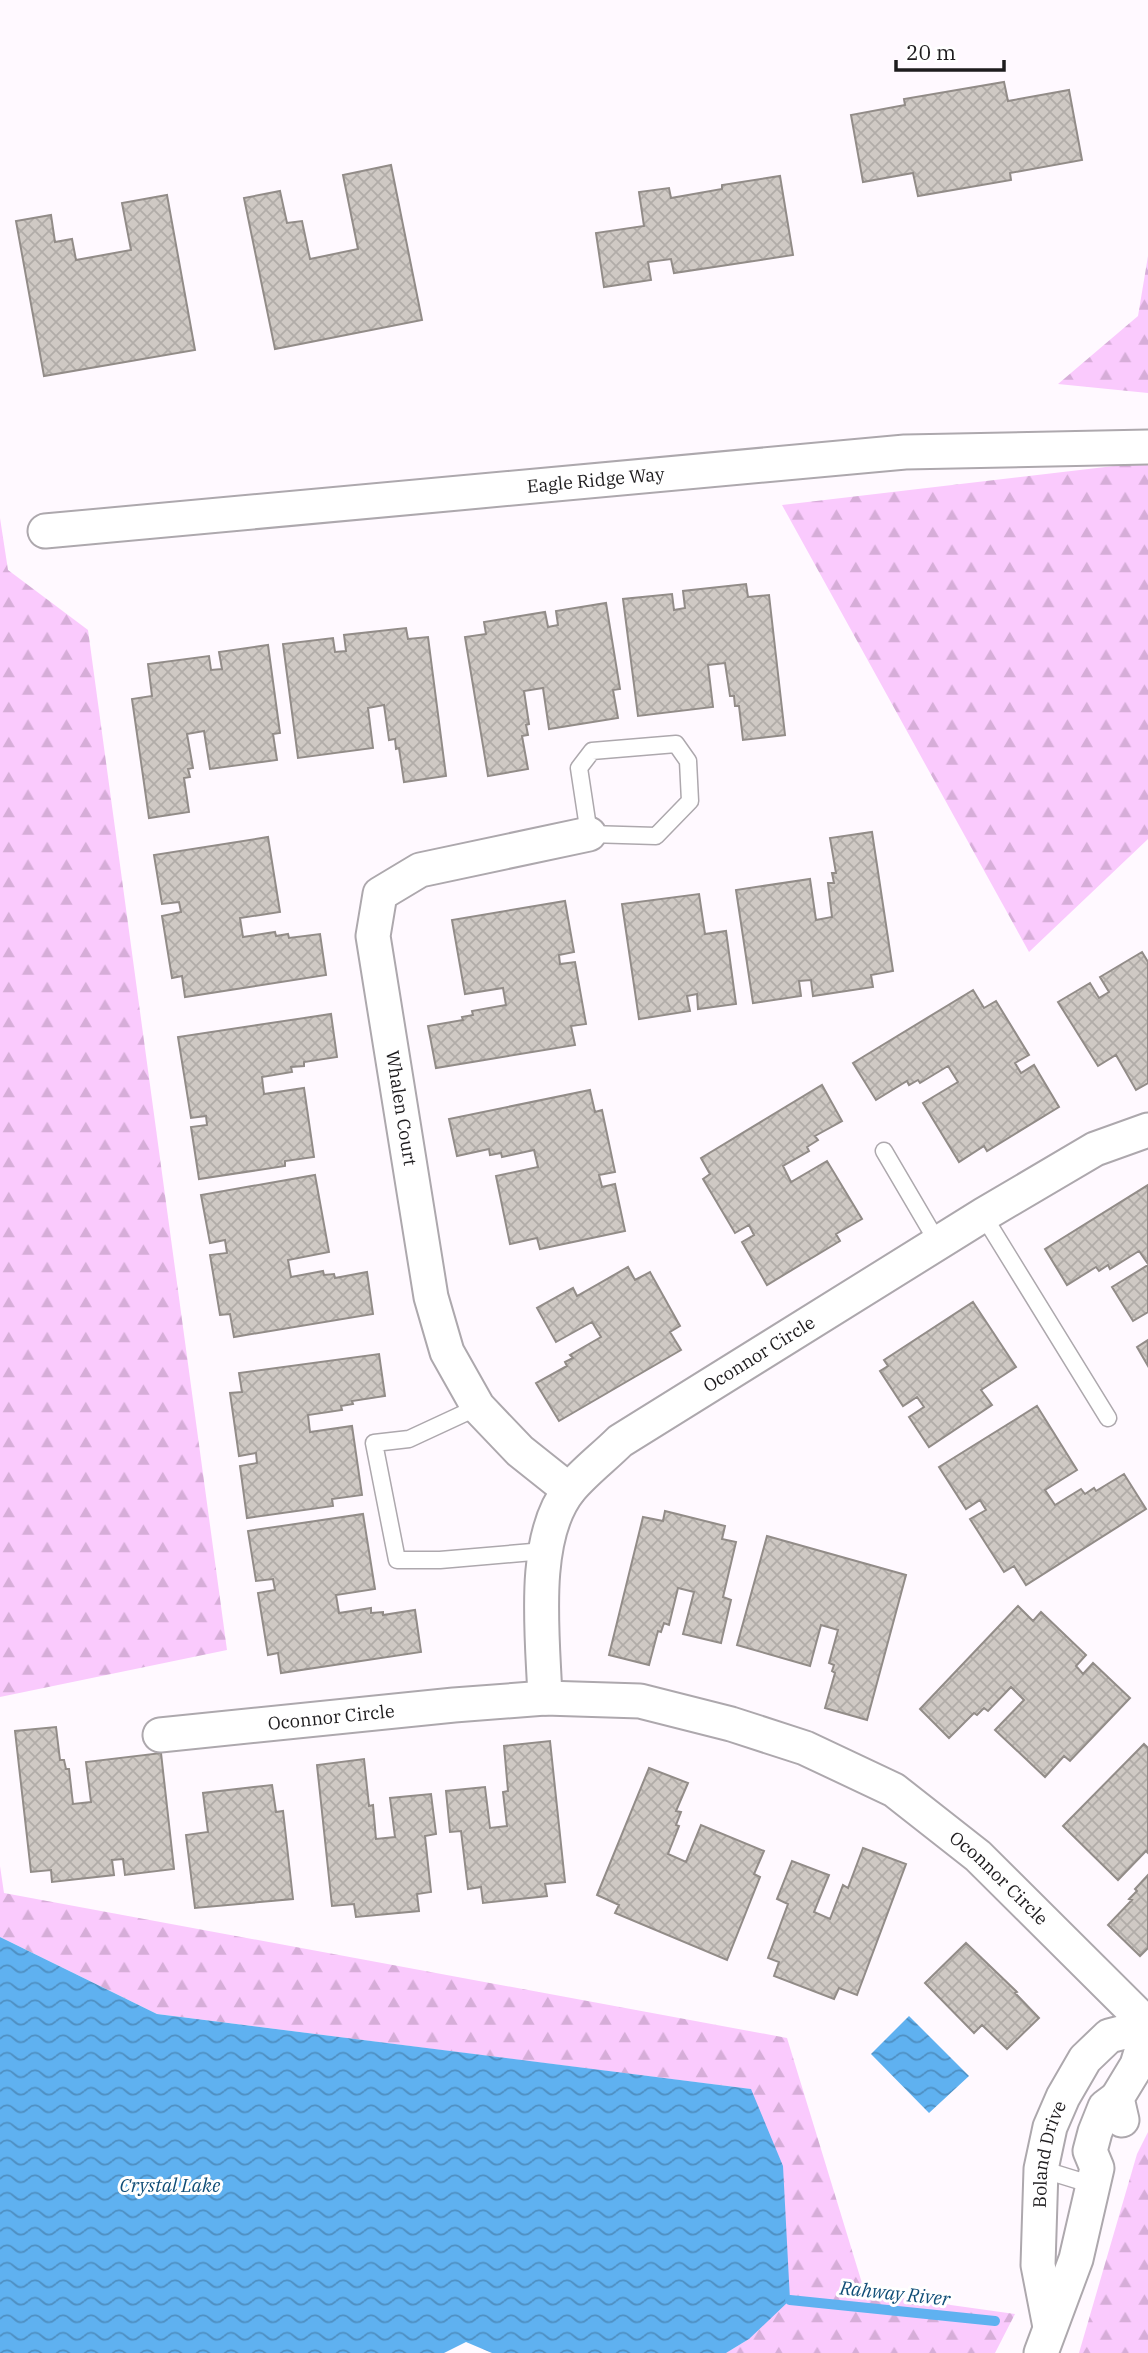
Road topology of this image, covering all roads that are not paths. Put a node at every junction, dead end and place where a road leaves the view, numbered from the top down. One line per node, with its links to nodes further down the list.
1 (1148, 447): 2 (street, Eagle Ridge Way)
2 (45, 531)
3 (589, 834): 3 (lane); 8 (street, Whalen Court)
4 (1148, 1130): 6 (street, Oconnor Circle)
5 (884, 1150): 7 (lane)
6 (983, 1215): 7 (street, Oconnor Circle); 9 (lane)
7 (938, 1243): 10 (street, Oconnor Circle)
8 (478, 1407): 10 (street, Whalen Court); 11 (lane)
9 (1108, 1418)
10 (569, 1490): 11 (street, Oconnor Circle)
11 (544, 1550): 12 (street, Oconnor Circle)
12 (545, 1698): 13 (street, Oconnor Circle); 14 (street, Oconnor Circle)
13 (160, 1735)
14 (1148, 2027): 15 (street, Boland Drive); 16 (street, Boland Drive)
15 (1041, 2169): 16 (lane); 17 (street, Boland Drive)
16 (1095, 2177): 17 (street, Boland Drive)
17 (1046, 2340)

